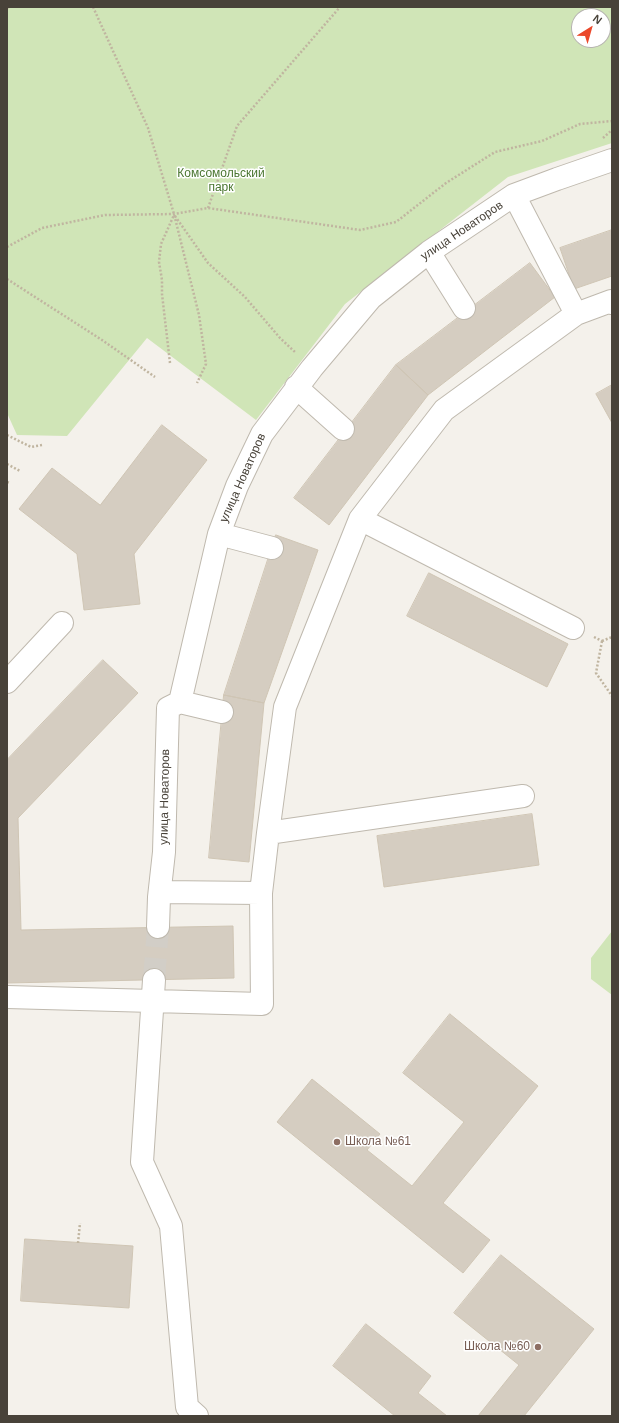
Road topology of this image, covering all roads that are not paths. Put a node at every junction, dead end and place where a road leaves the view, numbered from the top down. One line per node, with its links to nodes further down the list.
1 (612, 160): 2 (street, улица Новаторов)
2 (514, 195): 3 (street, улица Новаторов); 6 (street)
3 (429, 252): 5 (street); 7 (street, улица Новаторов)
4 (612, 302): 6 (street)
5 (464, 308)
6 (576, 314): 9 (street)
7 (296, 387): 8 (street); 10 (street, улица Новаторов)
8 (343, 429)
9 (360, 519): 13 (street); 18 (street)
10 (219, 534): 11 (street); 15 (street, улица Новаторов)
11 (272, 548)
12 (62, 623): 14 (street)
13 (573, 628)
14 (7, 682)
15 (180, 702): 16 (street); 19 (street, улица Новаторов)
16 (222, 712)
17 (523, 796): 18 (street)
18 (268, 833): 20 (street)
19 (160, 892): 20 (street); 21 (street)
20 (261, 893): 24 (street)
21 (158, 927)
22 (154, 980): 24 (street)
23 (7, 996): 24 (street)
24 (154, 1002): 25 (street)
25 (197, 1416)

